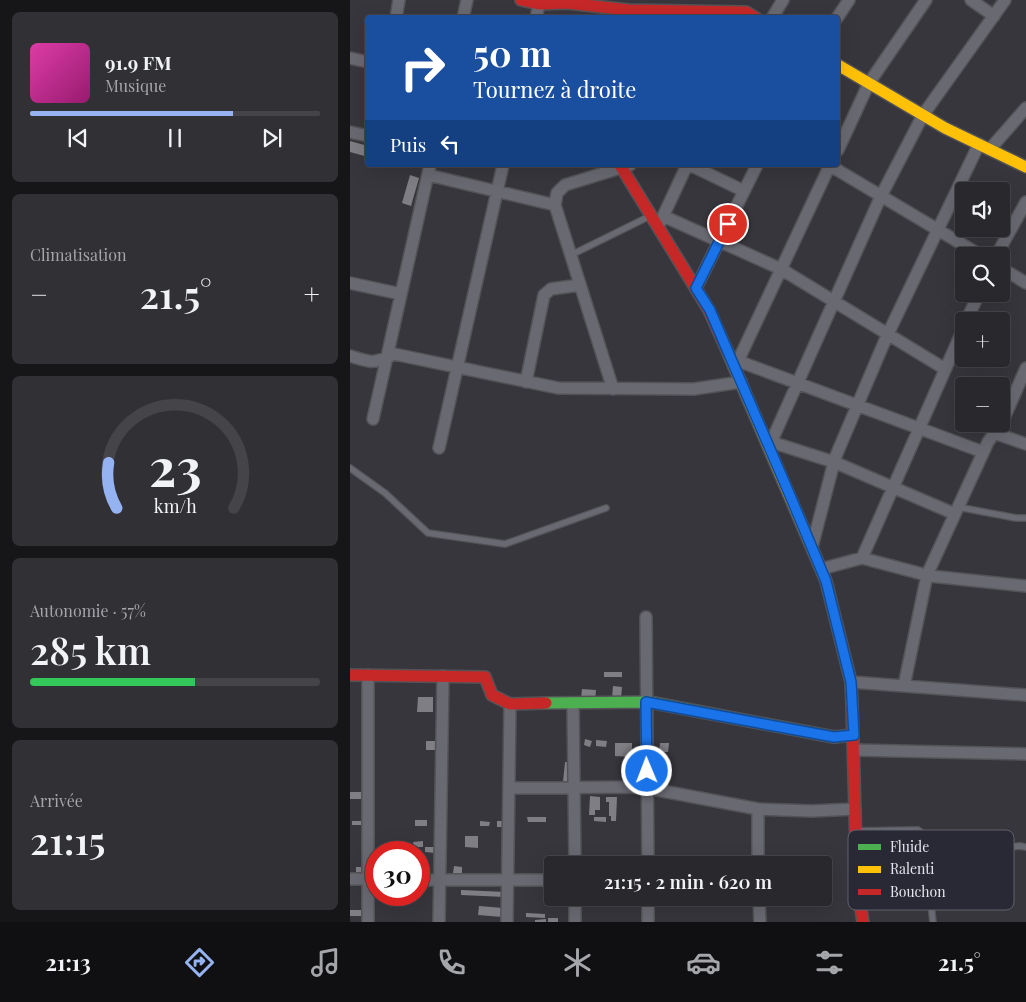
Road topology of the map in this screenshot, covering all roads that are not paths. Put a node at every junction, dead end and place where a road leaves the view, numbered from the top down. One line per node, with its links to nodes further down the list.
1 (399, 0): 13 (street)
2 (467, 0): 14 (street)
3 (521, 0): 10 (street)
4 (782, 0): 17 (street)
5 (849, 0): 18 (street)
6 (926, 0): 23 (street)
7 (971, 0): 19 (street)
8 (1005, 0): 19 (street)
9 (568, 1): 10 (street); 11 (street); 16 (street)
10 (539, 4): 15 (street)
11 (631, 5): 12 (street)
12 (752, 13)
13 (396, 15)
14 (464, 15)
15 (537, 15)
16 (568, 15)
17 (774, 15)
18 (839, 15)
19 (994, 16): 25 (street)
20 (350, 58): 21 (street)
21 (365, 61)
22 (840, 66): 23 (street)
23 (869, 83): 25 (street); 28 (street)
24 (1026, 108): 29 (street)
25 (923, 115): 29 (street); 42 (street)
26 (350, 132): 27 (street)
27 (365, 135)
28 (840, 146)
29 (985, 147): 38 (street); 46 (street)
30 (503, 167): 41 (street)
31 (621, 167): 44 (street)
32 (625, 167): 45 (street)
33 (687, 167): 45 (street)
34 (692, 167): 40 (street)
35 (756, 167): 40 (street)
36 (829, 167): 51 (street)
37 (833, 167): 42 (street)
38 (1026, 167)
39 (429, 170): 41 (street); 57 (street)
40 (744, 191): 47 (street)
41 (497, 192): 44 (street); 64 (street)
42 (881, 196): 46 (street); 58 (street)
43 (1026, 202): 49 (street)
44 (555, 205): 50 (street)
45 (657, 219): 47 (street); 50 (lane); 56 (street)
46 (938, 230): 48 (street); 59 (street)
47 (719, 241): 51 (street); 56 (street)
48 (967, 247)
49 (1001, 247)
50 (571, 255): 55 (street)
51 (781, 269): 58 (street); 63 (street)
52 (1010, 273): 54 (street)
53 (350, 283): 57 (street)
54 (1026, 283)
55 (580, 285): 67 (street); 70 (street)
56 (696, 288): 63 (street)
57 (401, 294): 62 (street)
58 (834, 301): 59 (street); 69 (street)
59 (888, 334): 66 (street); 71 (street)
60 (955, 347): 66 (street)
61 (350, 356): 62 (street)
62 (387, 357): 64 (street); 72 (street)
63 (736, 364): 68 (street); 69 (street)
64 (457, 367): 67 (street); 77 (street)
65 (1026, 368): 74 (street)
66 (945, 369): 73 (street)
67 (526, 382): 70 (street)
68 (741, 382): 70 (street); 76 (street)
69 (798, 383): 71 (street); 76 (street)
70 (614, 389)
71 (857, 405): 73 (street); 79 (street)
72 (373, 419)
73 (919, 428): 78 (street); 81 (street)
74 (994, 433): 75 (street); 78 (street)
75 (1026, 444)
76 (770, 445): 79 (street); 85 (street)
77 (439, 448)
78 (983, 452): 83 (street)
79 (834, 462): 81 (street); 85 (street)
80 (350, 468): 82 (lane)
81 (893, 487): 83 (street); 86 (street)
82 (606, 508)
83 (956, 510): 84 (lane); 88 (street)
84 (1026, 518)
85 (812, 547): 87 (street)
86 (862, 558): 87 (street); 88 (street)
87 (821, 569): 94 (street)
88 (927, 575): 89 (street); 95 (street)
89 (1026, 586)
90 (646, 617): 97 (street)
91 (350, 675): 92 (street)
92 (368, 675): 93 (street); 109 (street)
93 (443, 676): 99 (street); 116 (street)
94 (851, 682): 95 (street); 100 (street)
95 (904, 686): 96 (street)
96 (1026, 695)
97 (646, 702): 98 (street); 100 (street); 105 (street)
98 (573, 703): 99 (street); 104 (street)
99 (510, 704): 103 (street)
100 (854, 735): 101 (street)
101 (854, 750): 102 (street); 107 (street)
102 (1026, 754)
103 (509, 788): 104 (street); 117 (street)
104 (574, 788): 105 (street); 110 (street)
105 (647, 788): 106 (street); 111 (street)
106 (758, 809): 107 (street); 112 (street)
107 (855, 809): 108 (street)
108 (856, 830)
109 (371, 841)
110 (575, 856)
111 (648, 856)
112 (758, 856)
113 (350, 879): 114 (street)
114 (365, 879)
115 (430, 880): 116 (street)
116 (440, 880): 117 (street); 124 (street)
117 (508, 880): 118 (street); 125 (street)
118 (544, 880)
119 (369, 906): 123 (street)
120 (575, 906): 126 (street)
121 (648, 906): 127 (street)
122 (759, 906): 128 (street)
123 (368, 922)
124 (439, 922)
125 (507, 922)
126 (574, 922)
127 (648, 922)
128 (760, 922)

